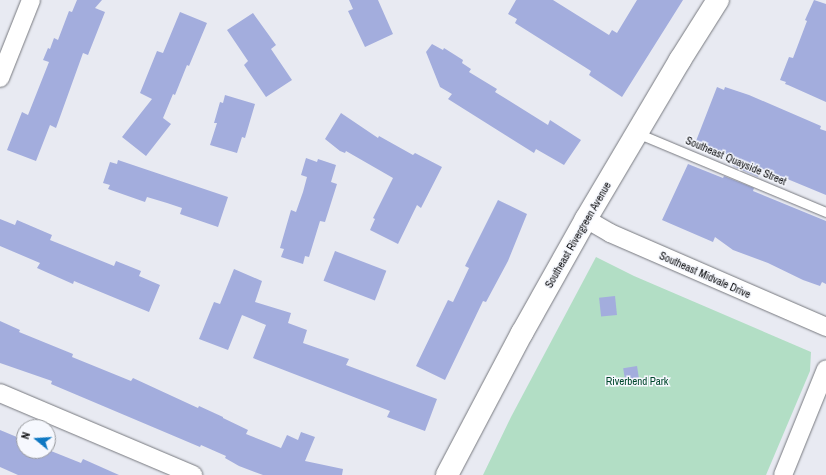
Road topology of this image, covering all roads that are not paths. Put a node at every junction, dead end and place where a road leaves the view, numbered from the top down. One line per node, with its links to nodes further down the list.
1 (31, 0): 3 (street)
2 (718, 0): 4 (street, Southeast Rivergreen Avenue)
3 (0, 78)
4 (637, 133): 5 (lane, Southeast Quayside Street); 6 (street, Southeast Rivergreen Avenue)
5 (826, 212)
6 (586, 219): 7 (street, Southeast Midvale Drive); 11 (street, Southeast Rivergreen Avenue)
7 (826, 327)
8 (826, 370): 12 (street)
9 (0, 393): 10 (street)
10 (193, 475)
11 (447, 475)
12 (783, 475)

